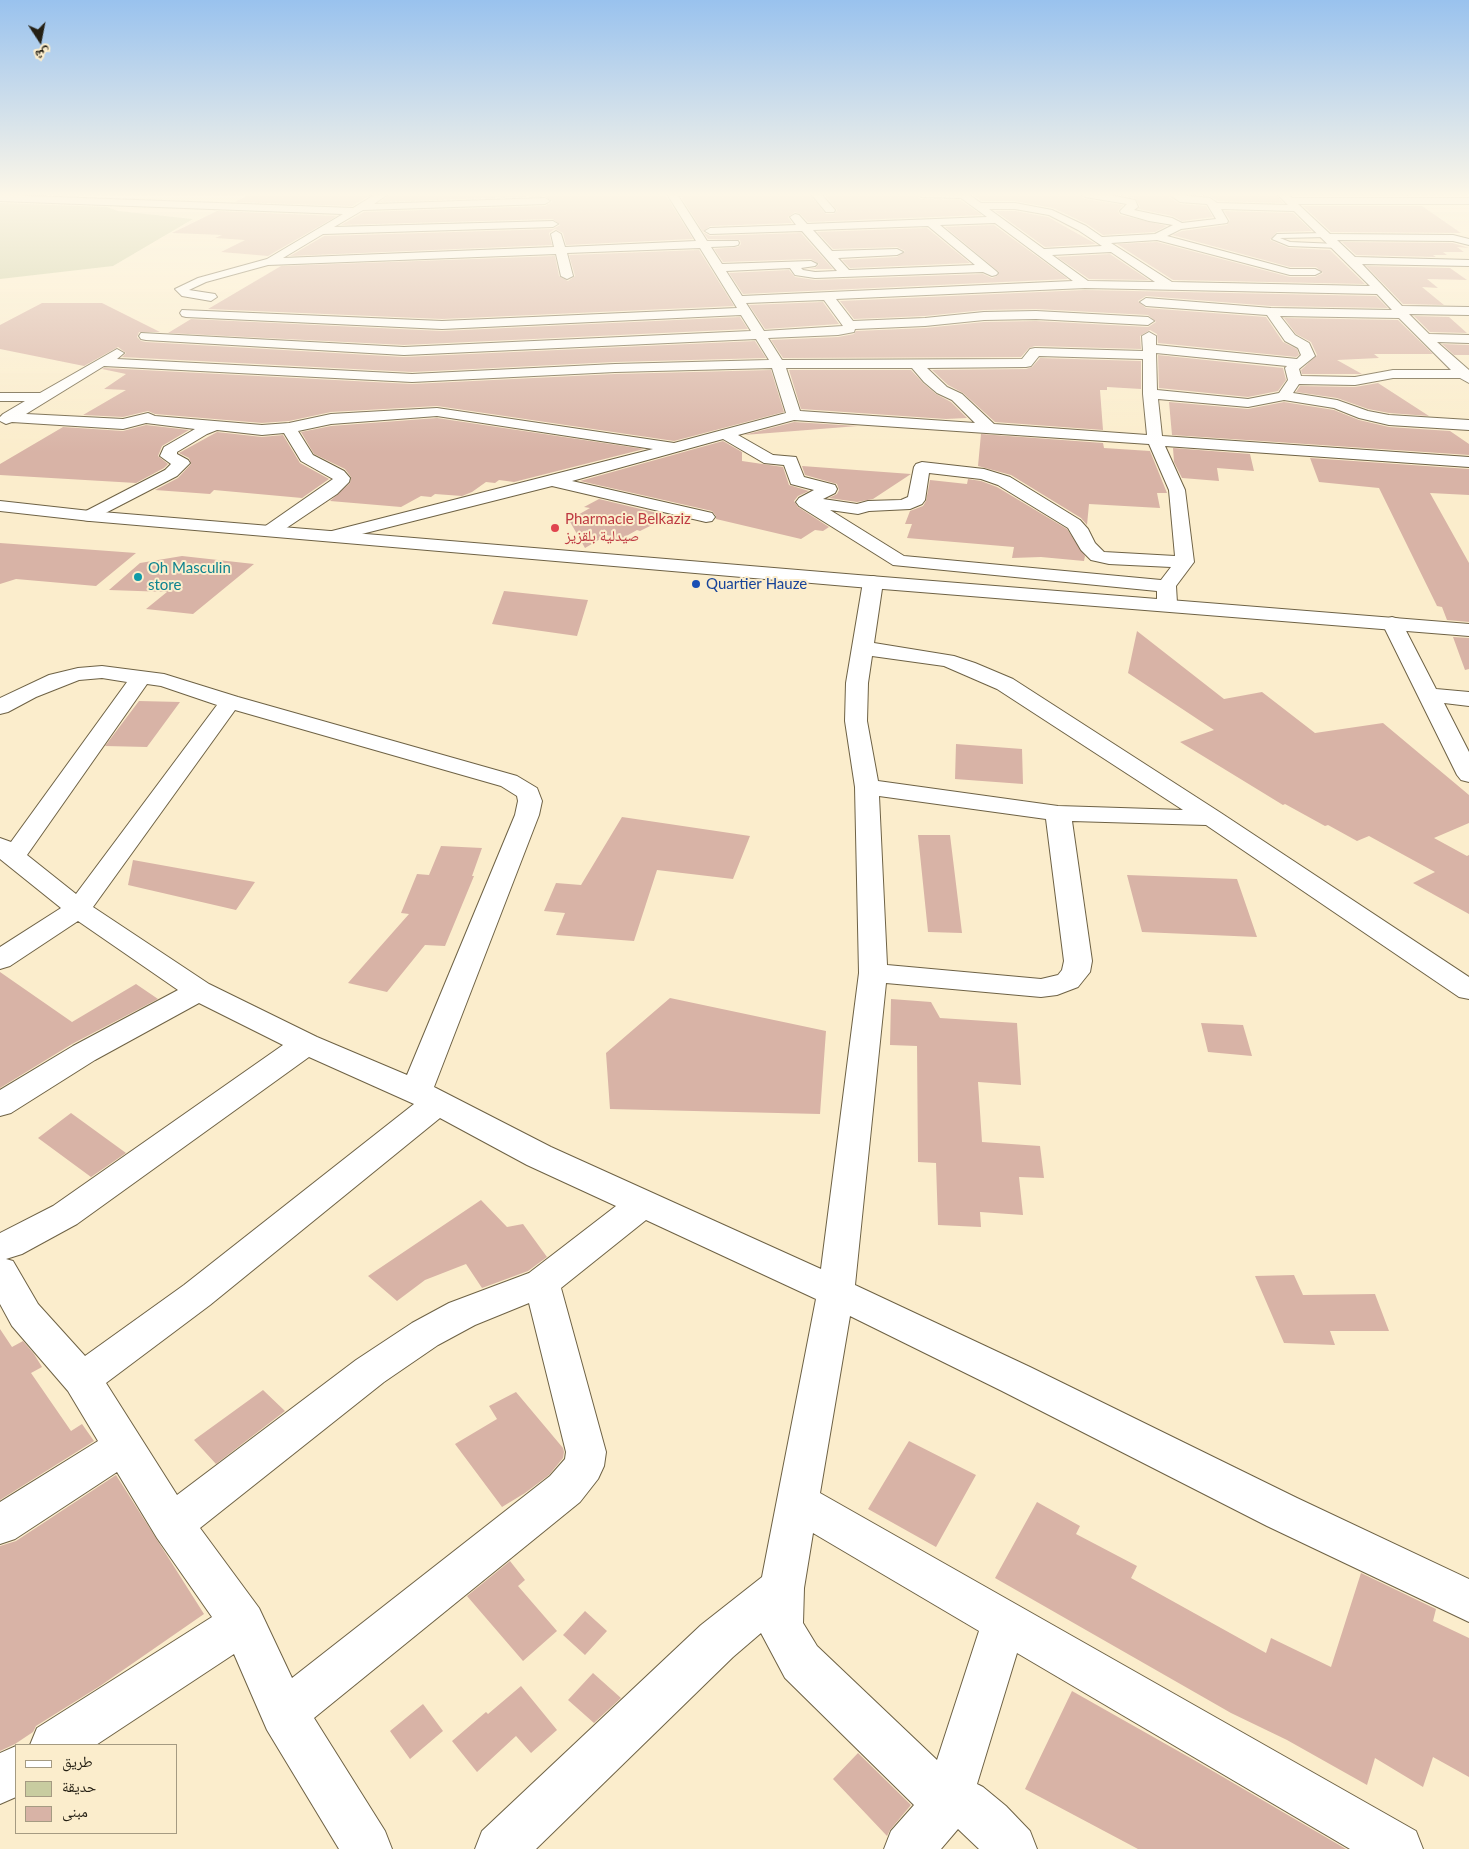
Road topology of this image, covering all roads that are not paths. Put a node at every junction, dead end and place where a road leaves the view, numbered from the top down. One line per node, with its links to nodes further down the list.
1 (201, 280): 23 (street)
2 (238, 280): 9 (street)
3 (726, 280): 19 (street)
4 (1000, 280): 13 (street)
5 (1080, 280): 10 (street)
6 (1161, 280): 12 (street)
7 (1296, 280): 14 (street)
8 (1371, 280): 15 (street)
9 (235, 282)
10 (1085, 284): 11 (street); 13 (street)
11 (1144, 285): 12 (street); 18 (street)
12 (1168, 285): 14 (street)
13 (1008, 287): 16 (street)
14 (1302, 288): 15 (street)
15 (1380, 290): 22 (street)
16 (896, 293): 17 (street); 26 (street)
17 (827, 296): 19 (street); 29 (street)
18 (1146, 302): 21 (street); 27 (street)
19 (741, 306): 24 (street); 30 (street)
20 (1469, 311): 22 (street)
21 (1272, 312): 22 (street); 41 (street)
22 (1400, 312): 32 (street)
23 (178, 317): 25 (street); 31 (street)
24 (598, 318): 28 (street); 34 (street)
25 (341, 320): 28 (street); 36 (street)
26 (925, 322): 27 (street); 29 (street)
27 (1148, 322): 38 (street)
28 (411, 325): 37 (street)
29 (849, 326): 30 (street)
30 (759, 335): 34 (street); 42 (street)
31 (146, 336): 35 (street); 39 (street)
32 (1425, 338): 33 (street); 46 (street)
33 (1469, 339)
34 (605, 342): 37 (street); 43 (street)
35 (285, 344): 36 (street); 44 (street)
36 (306, 345): 37 (street)
37 (404, 351): 47 (street)
38 (1150, 351): 40 (street); 41 (street); 50 (street)
39 (102, 362): 44 (street); 53 (street)
40 (916, 363): 42 (street); 61 (street)
41 (1300, 363): 49 (street)
42 (778, 364): 43 (street); 55 (street)
43 (615, 368): 48 (street)
44 (251, 370): 45 (street)
45 (352, 376): 47 (street); 56 (street)
46 (1467, 376): 49 (street)
47 (395, 377): 48 (street)
48 (439, 378): 54 (street)
49 (1295, 380): 51 (street)
50 (1150, 394): 51 (street); 63 (street)
51 (1284, 396): 59 (street)
52 (0, 397): 53 (street)
53 (42, 397): 57 (street)
54 (437, 412): 56 (street); 64 (street)
55 (794, 415): 61 (street); 62 (street)
56 (331, 419): 60 (street)
57 (4, 420): 58 (street)
58 (217, 425): 60 (street); 69 (street)
59 (1469, 425)
60 (289, 428): 71 (street)
61 (990, 429): 63 (street)
62 (725, 434): 64 (street); 67 (street)
63 (1155, 440): 65 (street); 73 (street)
64 (676, 448): 66 (street)
65 (1469, 462)
66 (552, 481): 70 (street); 72 (street)
67 (805, 502): 73 (street); 75 (street)
68 (0, 506): 69 (street)
69 (90, 516): 71 (street)
70 (706, 517)
71 (270, 531): 72 (street)
72 (334, 536): 74 (street)
73 (1185, 562): 75 (street)
74 (873, 582): 76 (street); 79 (street)
75 (1166, 586): 76 (street)
76 (1168, 606): 77 (street)
77 (1392, 624): 78 (street); 81 (street)
78 (1469, 630)
79 (862, 648): 86 (street); 88 (street)
80 (141, 678): 83 (street); 84 (street); 89 (street)
81 (1427, 695): 82 (street); 85 (street)
82 (1469, 699)
83 (230, 702): 90 (street); 96 (street)
84 (0, 707)
85 (1467, 768)
86 (867, 787): 87 (street); 92 (street)
87 (1058, 813): 88 (street); 92 (street)
88 (1212, 818): 93 (street)
89 (7, 851): 90 (street)
90 (78, 909): 91 (street); 94 (street)
91 (0, 960)
92 (873, 974): 102 (street)
93 (1469, 990)
94 (199, 991): 95 (street); 97 (street)
95 (306, 1044): 96 (street); 99 (street)
96 (427, 1096): 98 (street); 103 (street)
97 (0, 1105)
98 (643, 1203): 101 (street); 102 (street)
99 (0, 1246)
100 (0, 1271): 103 (street)
101 (542, 1283): 106 (street); 112 (street)
102 (836, 1292): 105 (street); 109 (street)
103 (82, 1379): 104 (street)
104 (124, 1446): 106 (street); 107 (street)
105 (799, 1503): 108 (street); 110 (street)
106 (172, 1524): 111 (street)
107 (0, 1525)
108 (782, 1588): 116 (street); 118 (street)
109 (1469, 1602)
110 (1004, 1623): 116 (street); 121 (street)
111 (243, 1624): 112 (street); 113 (street)
112 (284, 1713): 117 (street)
113 (56, 1744)
114 (15, 1771): 115 (street)
115 (0, 1780)
116 (947, 1804): 119 (street); 120 (street)
117 (367, 1849)
118 (500, 1849)
119 (910, 1849)
120 (1012, 1849)
121 (1398, 1849)

